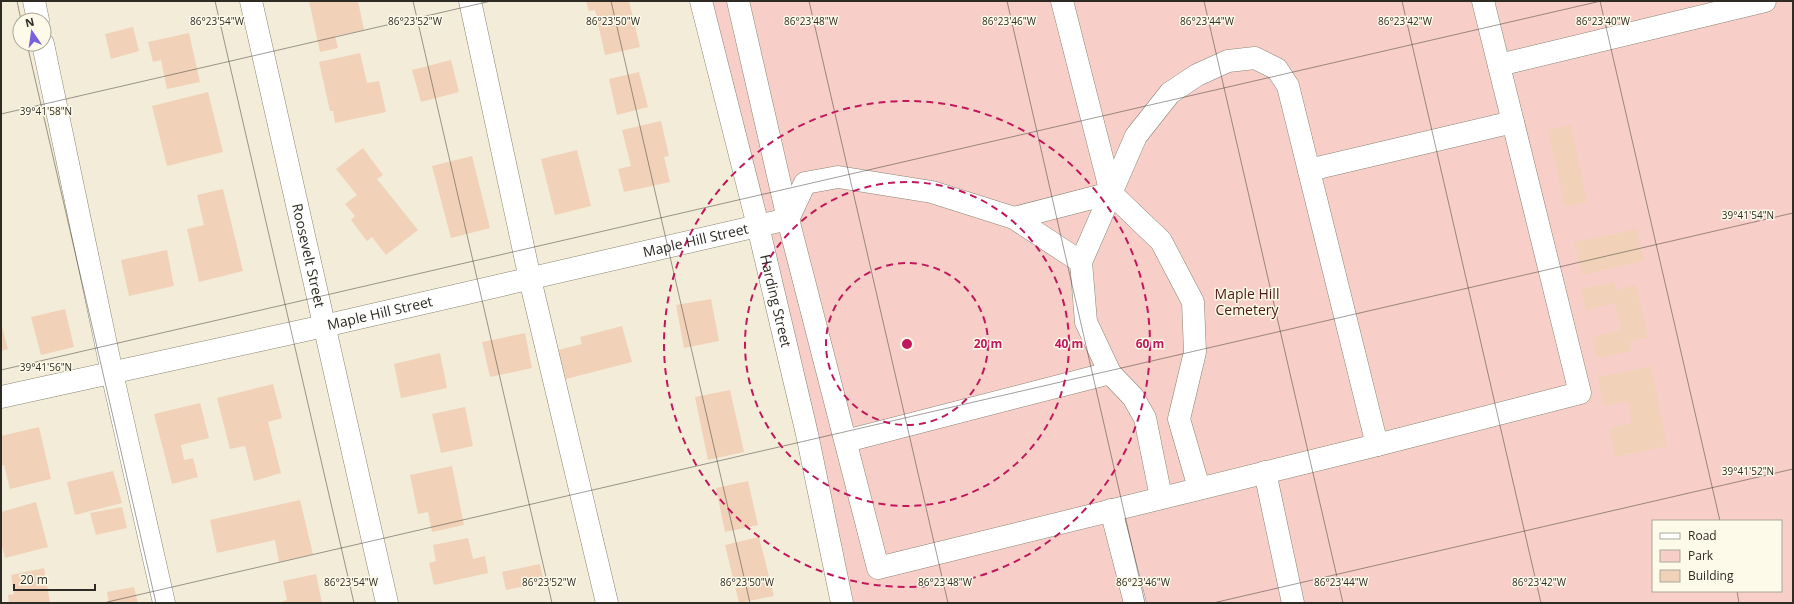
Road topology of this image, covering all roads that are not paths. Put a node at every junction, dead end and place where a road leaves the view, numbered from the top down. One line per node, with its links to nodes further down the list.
1 (34, 1): 9 (street)
2 (251, 1): 20 (street, Roosevelt Street)
3 (470, 1): 19 (street)
4 (701, 1): 17 (street, Harding Street)
5 (738, 1): 16 (street)
6 (1062, 1): 14 (street)
7 (1483, 1): 11 (street)
8 (1765, 1): 11 (street)
9 (36, 12)
10 (45, 52): 21 (street)
11 (1499, 65): 12 (street)
12 (1513, 122): 13 (street); 25 (street)
13 (1309, 170): 14 (street); 25 (street)
14 (1111, 193): 15 (street); 18 (street); 27 (street)
15 (1014, 218): 16 (street); 18 (street)
16 (788, 219): 17 (street, Maple Hill Street); 24 (street)
17 (758, 226): 19 (street, Maple Hill Street); 33 (street, Harding Street)
18 (1081, 262): 22 (street)
19 (530, 279): 20 (street, Maple Hill Street); 32 (street)
20 (324, 326): 21 (street, Maple Hill Street); 31 (street, Roosevelt Street)
21 (112, 373): 23 (street, Maple Hill Street); 30 (street)
22 (1110, 374): 24 (street); 28 (street)
23 (1, 397)
24 (846, 441): 29 (street)
25 (1377, 445): 26 (street)
26 (1265, 472): 27 (street); 35 (street)
27 (1200, 488): 28 (street)
28 (1161, 497): 29 (street)
29 (1111, 510): 34 (street)
30 (164, 603)
31 (387, 603)
32 (607, 603)
33 (842, 603)
34 (1135, 603)
35 (1293, 603)

